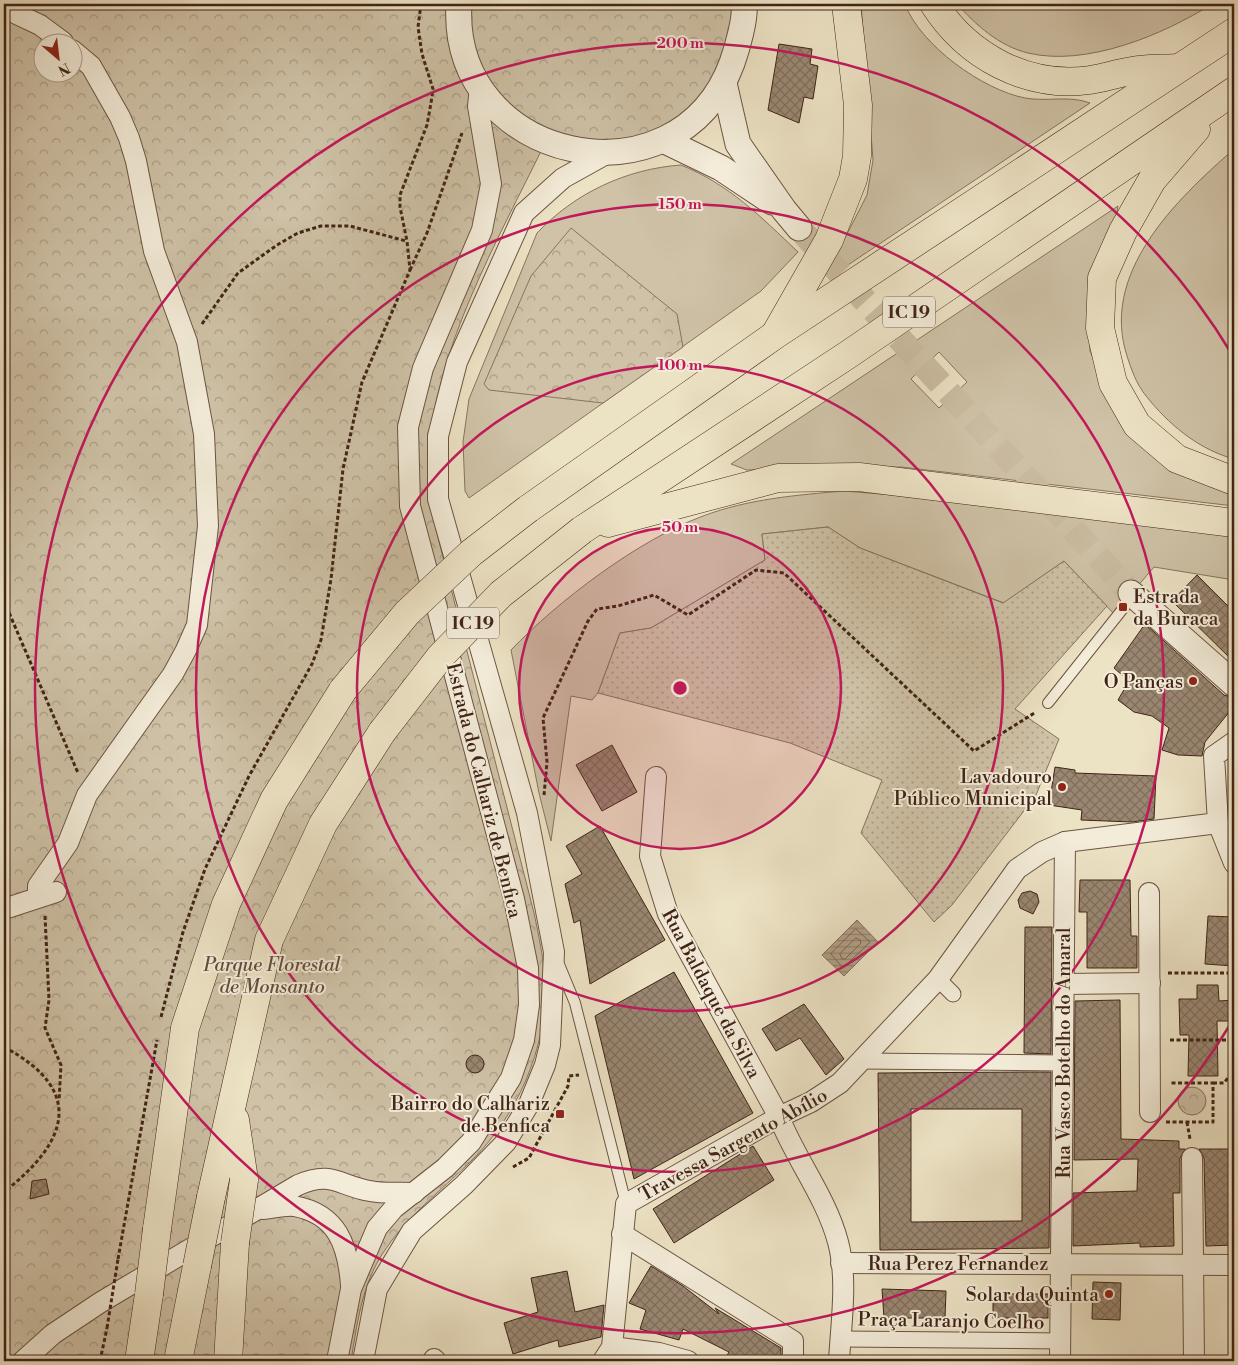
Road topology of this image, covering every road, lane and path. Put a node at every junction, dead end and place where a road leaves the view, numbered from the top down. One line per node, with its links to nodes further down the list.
1 (422, 4): 16 (path)
2 (459, 4): 13 (street)
3 (846, 4): 18 (highway)
4 (934, 4): 10 (highway)
5 (744, 5): 11 (street)
6 (4, 8): 7 (street)
7 (49, 32)
8 (1229, 36): 10 (highway, IC 19)
9 (82, 58): 19 (street)
10 (1179, 68): 18 (highway, IC 19)
11 (724, 83): 14 (street); 14 (street)
12 (1234, 92): 20 (highway); 22 (highway, IC 19)
13 (479, 96): 15 (street); 17 (path); 60 (street, Estrada do Calhariz de Benfica)
14 (663, 140): 15 (street)
15 (608, 153): 30 (street, Estrada do Calhariz de Benfica)
16 (407, 241): 17 (path); 19 (path)
17 (410, 270): 44 (path)
18 (775, 335): 74 (highway, IC 19, bridge)
19 (187, 342): 29 (street)
20 (1234, 481)
21 (1234, 523): 22 (highway)
22 (582, 530): 55 (highway, IC 19, bridge)
23 (1132, 594): 25 (street); 26 (lane)
24 (4, 601): 29 (path)
25 (1234, 684)
26 (1048, 704): 30 (path)
27 (1234, 742): 31 (street)
28 (656, 778): 57 (street, Rua Baldaque da Silva)
29 (87, 795): 35 (street)
30 (527, 813): 38 (street, Estrada do Calhariz de Benfica)
31 (1218, 823): 32 (street); 33 (street, Travessa Sargento Abílio)
32 (1230, 840): 34 (street)
33 (1065, 842): 41 (street, Travessa Sargento Abílio); 42 (street, Rua Vasco Botelho do Amaral)
34 (1234, 863)
35 (47, 894): 37 (street); 54 (path)
36 (1149, 894): 40 (street)
37 (4, 910)
38 (554, 952): 61 (lane, Estrada do Calhariz de Benfica); 78 (street, Estrada do Calhariz de Benfica)
39 (1234, 973): 40 (path)
40 (1150, 978): 42 (street); 46 (street)
41 (938, 979): 43 (street); 49 (street, Travessa Sargento Abílio)
42 (1063, 984): 50 (street, Rua Vasco Botelho do Amaral)
43 (953, 994)
44 (160, 1024)
45 (158, 1034): 73 (path, bridge)
46 (1150, 1040): 47 (path); 52 (street)
47 (1234, 1040)
48 (4, 1047): 54 (path)
49 (860, 1061): 50 (street); 57 (street, Travessa Sargento Abílio)
50 (1064, 1063): 65 (street, Rua Vasco Botelho do Amaral)
51 (1234, 1070): 53 (path)
52 (1150, 1083): 53 (path); 56 (street)
53 (1213, 1083): 56 (path)
54 (59, 1101): 59 (path)
55 (233, 1106): 75 (highway, bridge); 76 (highway, bridge)
56 (1150, 1112)
57 (779, 1117): 61 (street, Travessa Sargento Abílio); 64 (street, Rua Perez Fernandez)
58 (1192, 1158): 66 (street)
59 (4, 1192)
60 (414, 1193): 62 (street); 68 (street, Estrada do Calhariz de Benfica)
61 (626, 1204): 63 (street, Estrada do Calhariz de Benfica)
62 (256, 1210): 68 (street); 72 (street)
63 (622, 1234): 71 (street, Estrada do Calhariz de Benfica); 80 (street)
64 (841, 1263): 65 (street, Rua Perez Fernandez); 69 (street)
65 (1062, 1263): 66 (street, Rua Perez Fernandez); 70 (street, Rua Vasco Botelho do Amaral)
66 (1195, 1264): 67 (street, Rua Perez Fernandez); 83 (street)
67 (1234, 1265)
68 (351, 1289): 77 (street, Estrada do Calhariz de Benfica)
69 (841, 1339): 70 (street, Praça Laranjo Coelho); 81 (street)
70 (1061, 1341): 82 (street, Rua Vasco Botelho do Amaral)
71 (608, 1354): 79 (street)
72 (23, 1361)
73 (100, 1361)
74 (139, 1361)
75 (178, 1361)
76 (228, 1361)
77 (337, 1361)
78 (363, 1361)
79 (688, 1361)
80 (793, 1361)
81 (839, 1361)
82 (1060, 1361)
83 (1194, 1361)

